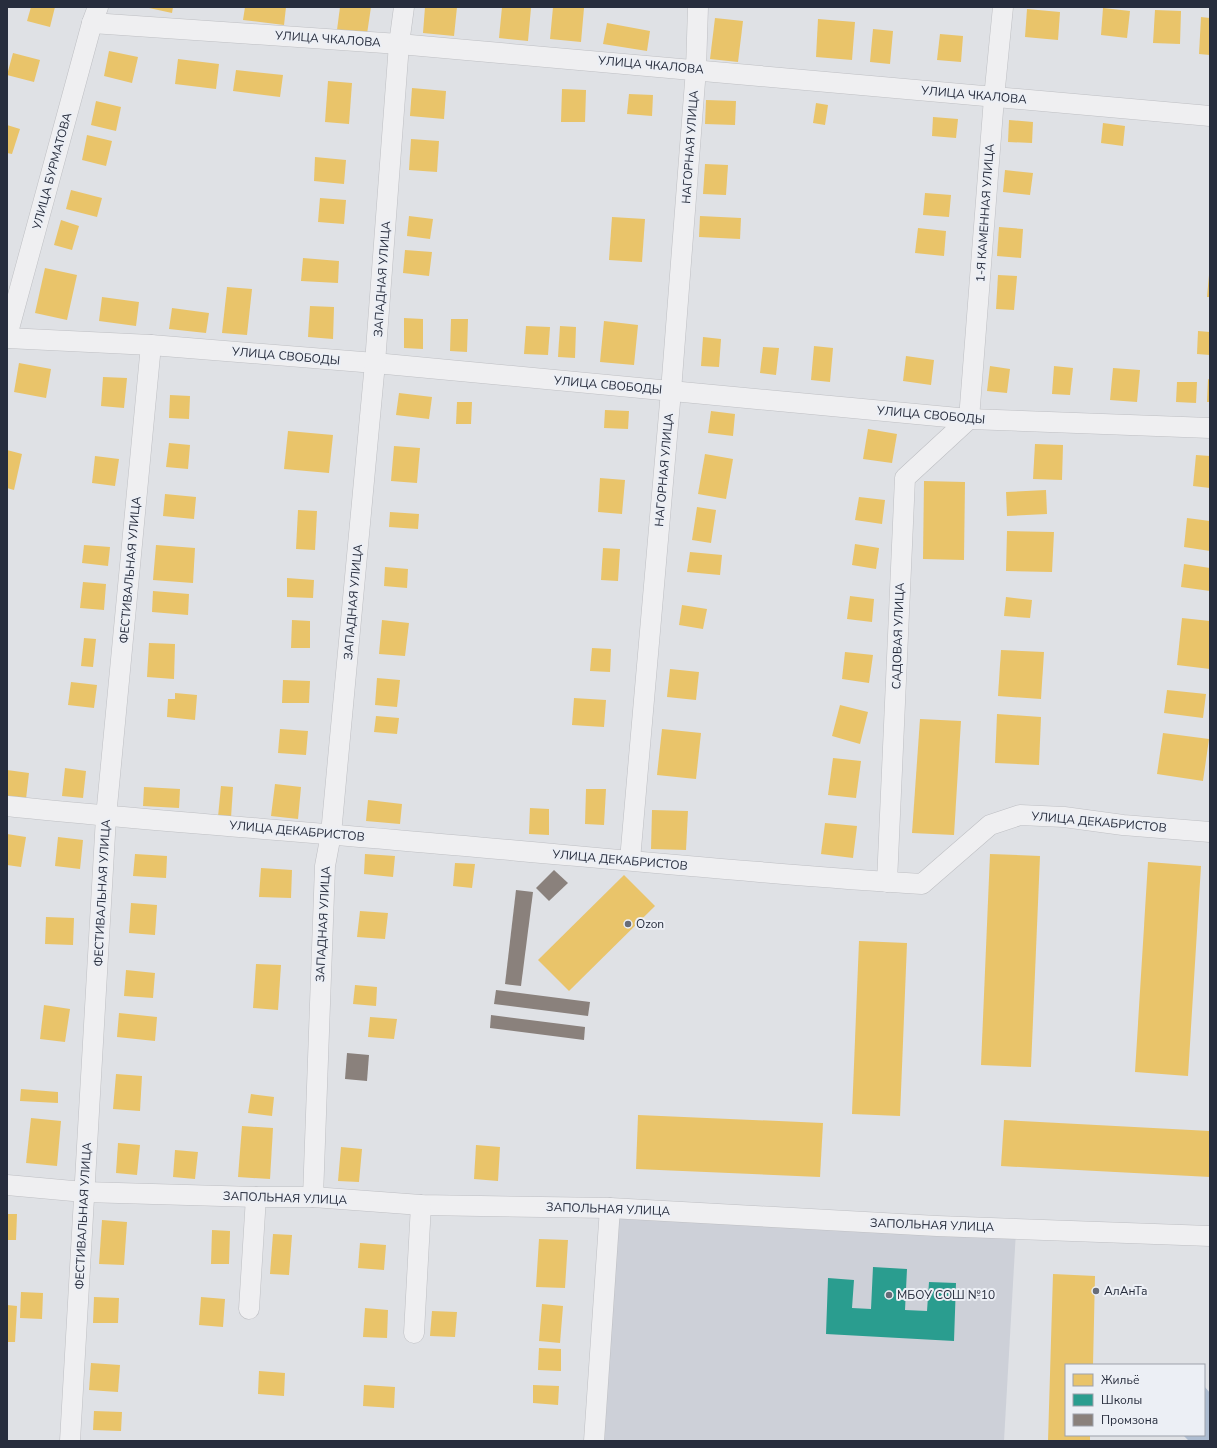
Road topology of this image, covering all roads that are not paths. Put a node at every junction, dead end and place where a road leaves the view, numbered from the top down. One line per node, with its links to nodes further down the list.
1 (404, 7): 5 (street, ЗАПАДНАЯ УЛИЦА)
2 (698, 7): 6 (street, НАГОРНАЯ УЛИЦА)
3 (1003, 7): 7 (street, 1-Я КАМЕННАЯ УЛИЦА)
4 (95, 15): 5 (street, УЛИЦА ЧКАЛОВА); 9 (street, УЛИЦА БУРМАТОВА)
5 (399, 44): 6 (street, УЛИЦА ЧКАЛОВА); 11 (street, ЗАПАДНАЯ УЛИЦА)
6 (696, 69): 7 (street, УЛИЦА ЧКАЛОВА); 12 (street, НАГОРНАЯ УЛИЦА)
7 (994, 98): 8 (street, УЛИЦА ЧКАЛОВА); 13 (street, 1-Я КАМЕННАЯ УЛИЦА)
8 (1210, 116)
9 (7, 337): 10 (street, УЛИЦА СВОБОДЫ)
10 (151, 346): 11 (street, УЛИЦА СВОБОДЫ); 16 (street, ФЕСТИВАЛЬНАЯ УЛИЦА)
11 (375, 363): 12 (street, УЛИЦА СВОБОДЫ); 18 (street, ЗАПАДНАЯ УЛИЦА)
12 (671, 391): 13 (street, УЛИЦА СВОБОДЫ); 19 (street, НАГОРНАЯ УЛИЦА)
13 (969, 419): 14 (street, УЛИЦА СВОБОДЫ); 20 (street, САДОВАЯ УЛИЦА)
14 (1210, 428)
15 (7, 806): 16 (street, УЛИЦА ДЕКАБРИСТОВ)
16 (106, 816): 18 (street, УЛИЦА ДЕКАБРИСТОВ); 22 (street, ФЕСТИВАЛЬНАЯ УЛИЦА)
17 (1210, 832): 20 (street, УЛИЦА ДЕКАБРИСТОВ)
18 (331, 834): 19 (street, УЛИЦА ДЕКАБРИСТОВ); 23 (street, ЗАПАДНАЯ УЛИЦА)
19 (630, 860): 20 (street, УЛИЦА ДЕКАБРИСТОВ)
20 (887, 882)
21 (7, 1185): 22 (street, ЗАПОЛЬНАЯ УЛИЦА)
22 (84, 1192): 24 (street, ЗАПОЛЬНАЯ УЛИЦА); 30 (street, ФЕСТИВАЛЬНАЯ УЛИЦА)
23 (313, 1196): 24 (street, ЗАПОЛЬНАЯ УЛИЦА); 25 (street, ЗАПОЛЬНАЯ УЛИЦА)
24 (256, 1197): 28 (street)
25 (421, 1205): 26 (street, ЗАПОЛЬНАЯ УЛИЦА); 29 (street)
26 (610, 1208): 27 (street, ЗАПОЛЬНАЯ УЛИЦА); 31 (street)
27 (1210, 1236)
28 (249, 1309)
29 (414, 1333)
30 (70, 1441)
31 (594, 1441)

